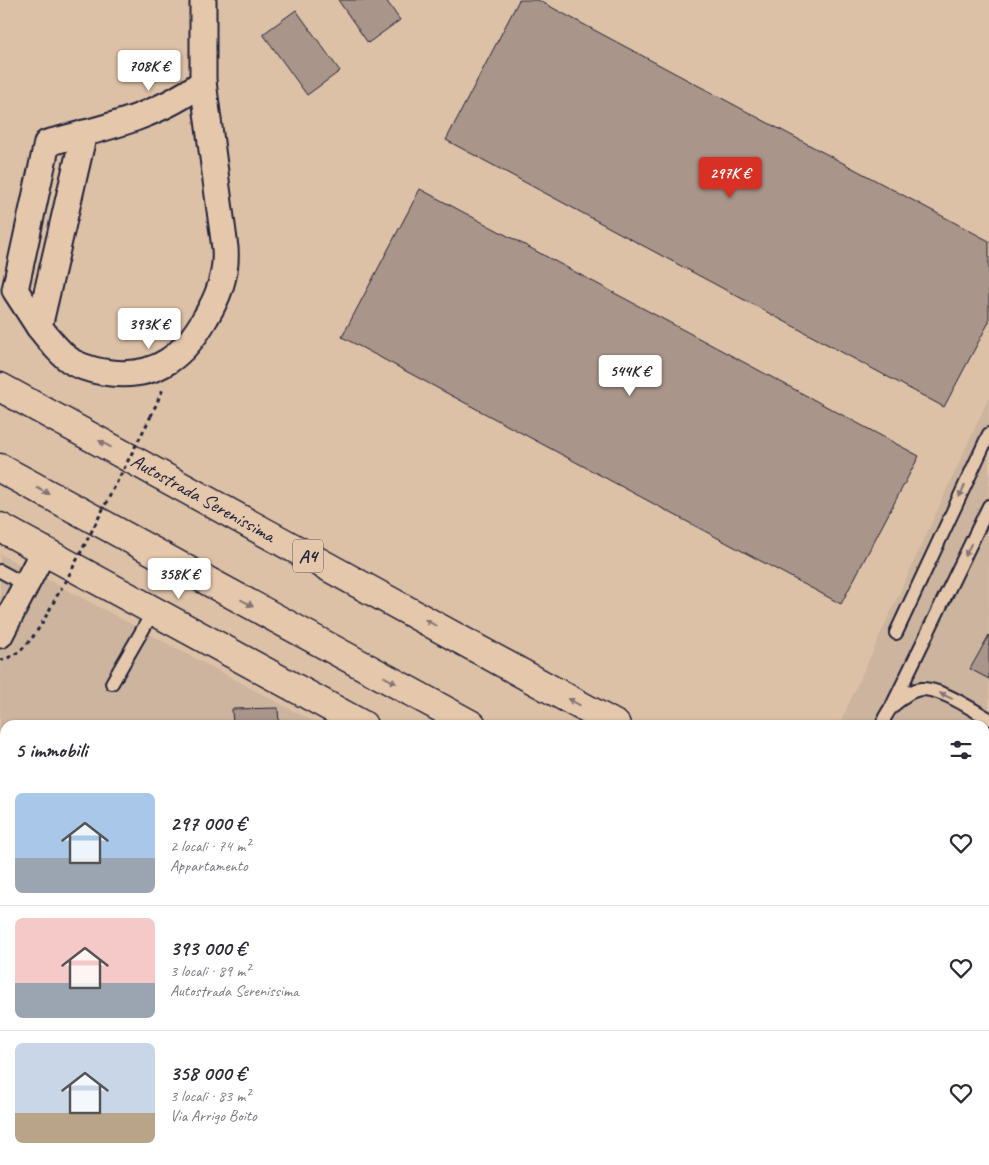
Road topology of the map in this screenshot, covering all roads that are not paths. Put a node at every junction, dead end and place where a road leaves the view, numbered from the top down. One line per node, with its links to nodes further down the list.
1 (203, 0): 2 (street)
2 (203, 82): 3 (street); 4 (street)
3 (84, 133): 4 (street); 4 (street)
4 (39, 327)
5 (0, 387): 21 (main road, Autostrada Serenissima / A4, one-way to 5)
6 (989, 434): 14 (lane, one-way to 14)
7 (0, 468): 20 (main road, one-way to 20)
8 (989, 506): 17 (lane, one-way to 17)
9 (0, 527): 10 (main road)
10 (44, 550): 12 (street); 13 (main road)
11 (0, 571): 12 (lane)
12 (26, 585): 15 (street)
13 (154, 610): 16 (lane); 19 (main road)
14 (896, 633)
15 (0, 635)
16 (112, 683)
17 (893, 704): 18 (lane, one-way to 17); 22 (lane)
18 (989, 719)
19 (353, 720)
20 (463, 720)
21 (607, 720)
22 (883, 720)

